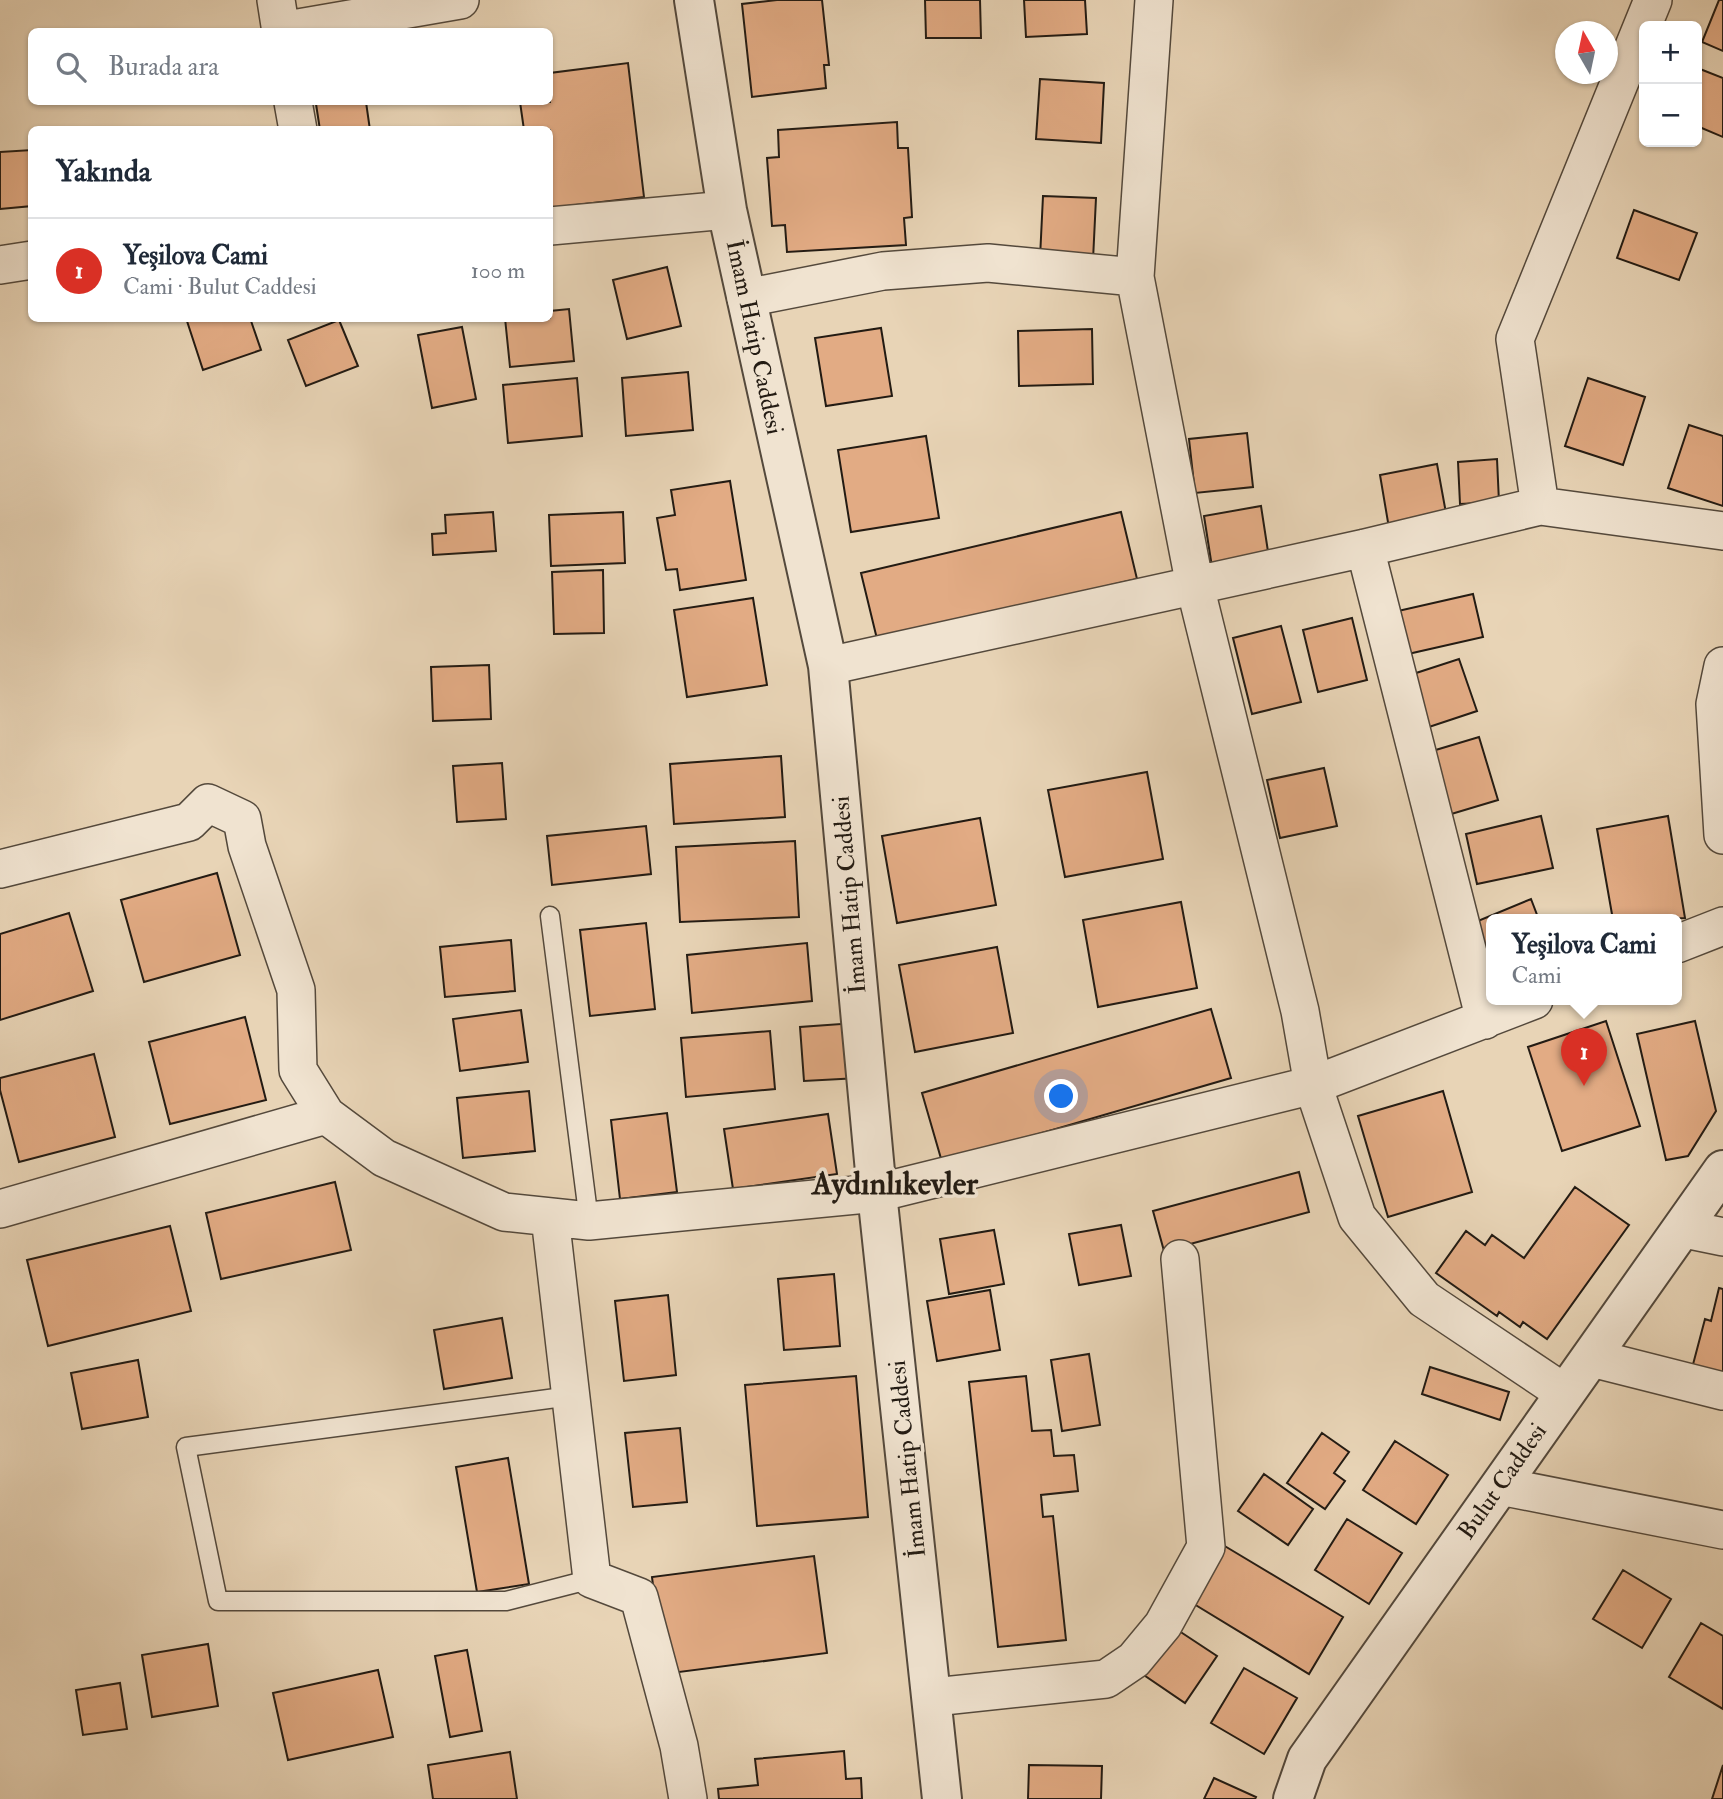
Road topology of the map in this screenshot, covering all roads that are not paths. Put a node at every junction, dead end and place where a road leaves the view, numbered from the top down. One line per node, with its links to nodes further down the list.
1 (276, 0): 6 (street)
2 (460, 0): 7 (street)
3 (694, 0): 10 (street, İmam Hatip Caddesi)
4 (1154, 0): 14 (street)
5 (1653, 0): 16 (street)
6 (281, 28)
7 (298, 28)
8 (294, 105): 9 (street)
9 (297, 126)
10 (727, 210): 11 (street); 15 (street, İmam Hatip Caddesi)
11 (553, 226)
12 (28, 261): 13 (street)
13 (0, 265)
14 (1135, 277): 15 (street); 19 (street)
15 (746, 298): 20 (street, İmam Hatip Caddesi)
16 (1540, 506): 17 (street); 18 (street)
17 (1723, 531)
18 (1365, 548): 19 (street); 28 (street)
19 (1195, 586): 20 (street); 29 (street)
20 (828, 666): 32 (street, İmam Hatip Caddesi)
21 (1723, 666): 22 (street)
22 (1723, 835)
23 (0, 869): 30 (street)
24 (550, 916): 35 (lane)
25 (1723, 926): 26 (street)
26 (1682, 942)
27 (1522, 1005): 28 (street)
28 (1485, 1020): 29 (street)
29 (1313, 1085): 32 (street); 41 (street)
30 (326, 1115): 33 (street); 34 (street)
31 (1723, 1170): 36 (street, Bulut Caddesi)
32 (877, 1193): 35 (street); 46 (street, İmam Hatip Caddesi)
33 (0, 1209)
34 (550, 1217): 35 (street); 42 (street)
35 (589, 1221)
36 (1684, 1229): 37 (street); 39 (street, Bulut Caddesi)
37 (1723, 1237)
38 (1180, 1259): 46 (street)
39 (1592, 1358): 40 (street); 41 (street, Bulut Caddesi)
40 (1723, 1391)
41 (1563, 1392): 43 (street, Bulut Caddesi)
42 (571, 1396): 45 (street); 45 (lane)
43 (1500, 1486): 44 (street); 49 (street, Bulut Caddesi)
44 (1723, 1530)
45 (592, 1579): 47 (street)
46 (934, 1697): 48 (street, İmam Hatip Caddesi)
47 (688, 1799)
48 (943, 1799)
49 (1293, 1799)

